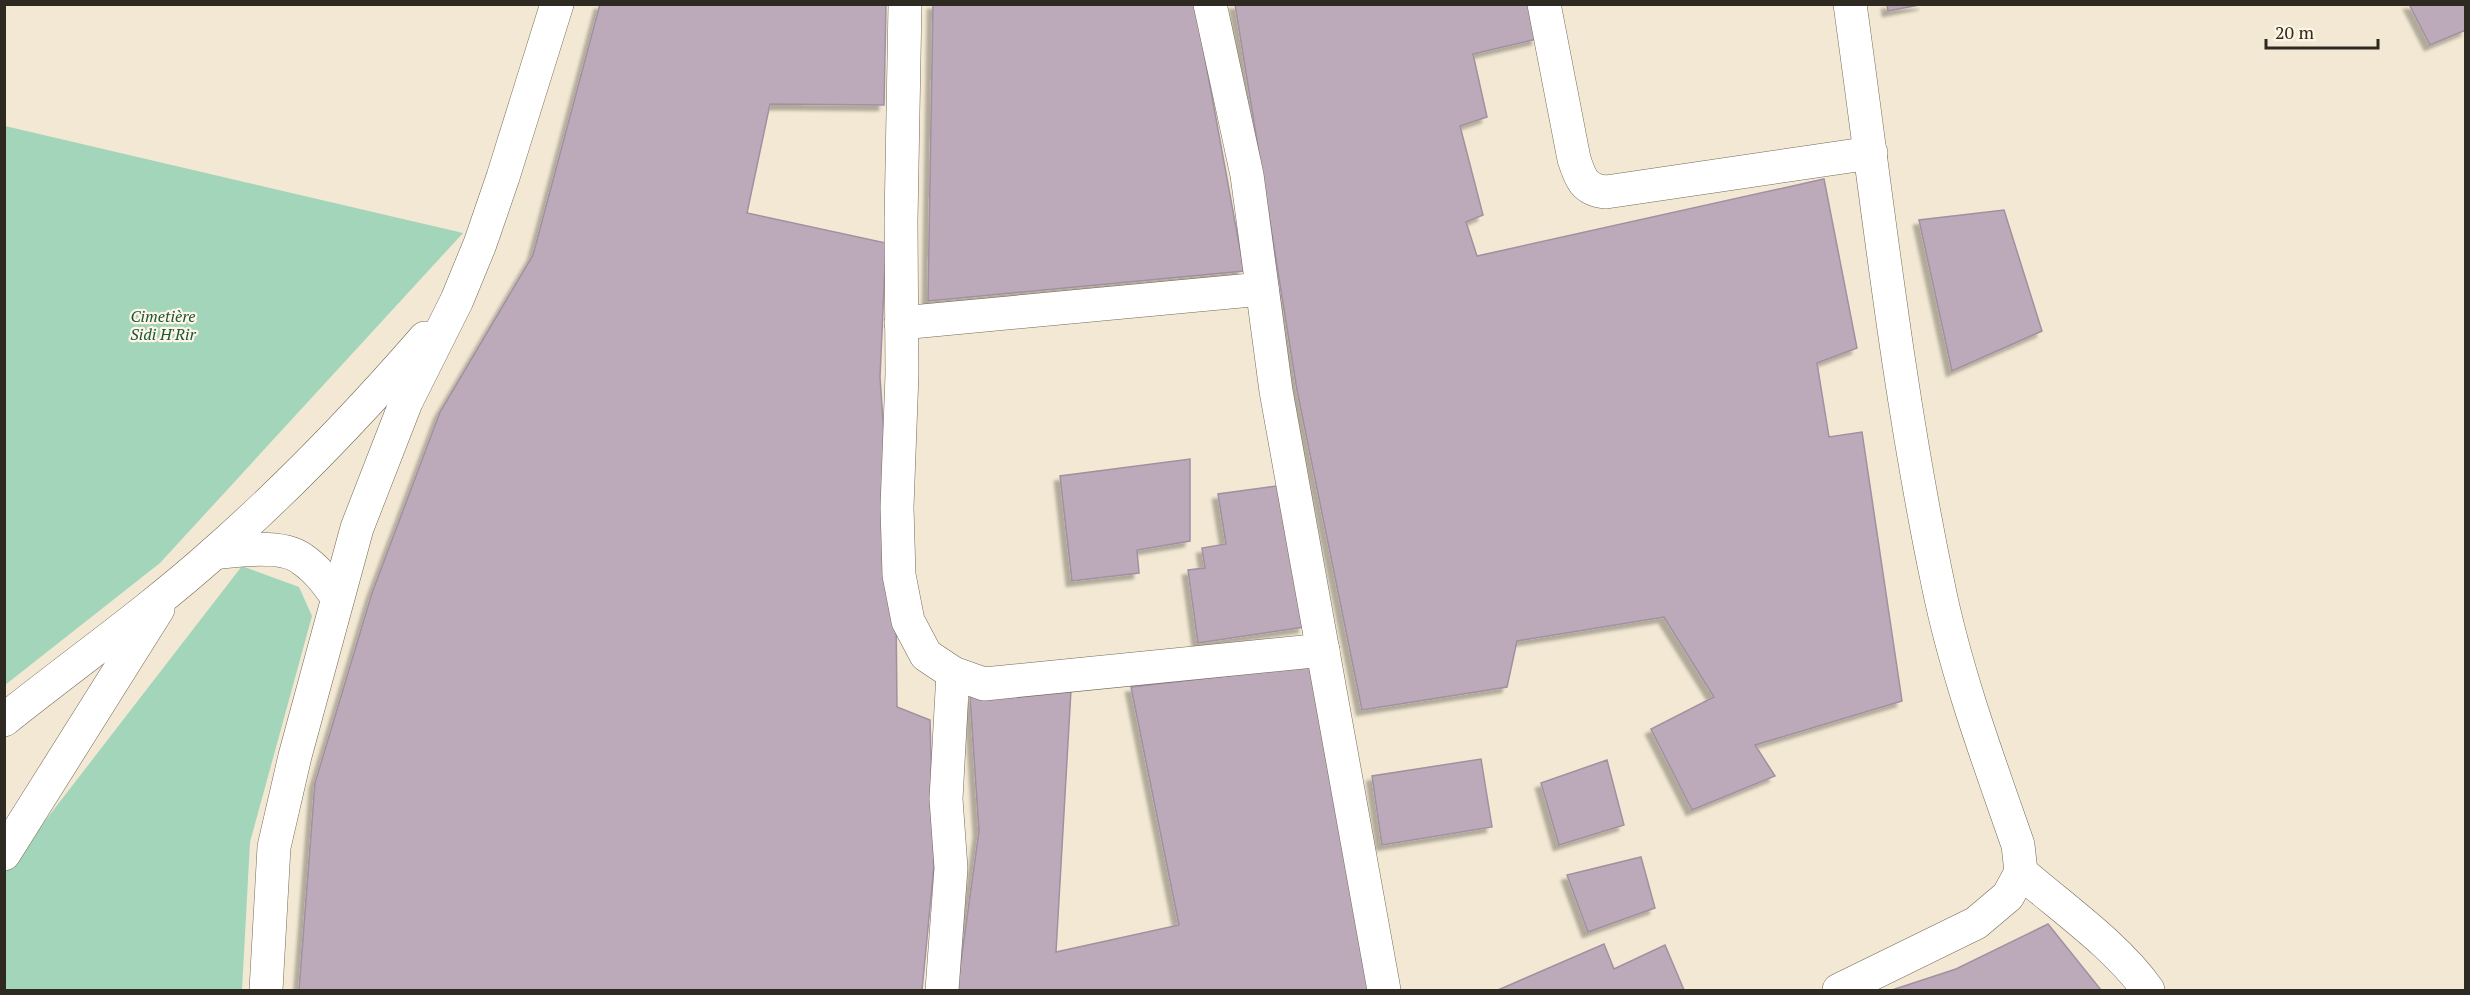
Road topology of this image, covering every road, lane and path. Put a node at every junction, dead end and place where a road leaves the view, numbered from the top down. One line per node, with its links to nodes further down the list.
1 (557, 4): 8 (street)
2 (905, 4): 9 (street)
3 (1210, 4): 7 (street)
4 (1544, 4): 6 (street)
5 (1850, 4): 6 (street)
6 (1871, 153): 17 (street)
7 (1262, 289): 9 (street); 13 (street)
8 (457, 300): 10 (street); 12 (street)
9 (901, 323): 14 (street)
10 (213, 554): 11 (street); 12 (street)
11 (170, 590): 15 (street); 16 (street)
12 (338, 597): 18 (street)
13 (1323, 650): 14 (street); 20 (street)
14 (953, 673): 19 (street)
15 (4, 720)
16 (4, 854)
17 (2020, 872): 21 (street); 22 (street)
18 (266, 990)
19 (942, 990)
20 (1384, 990)
21 (1839, 990)
22 (2148, 990)

